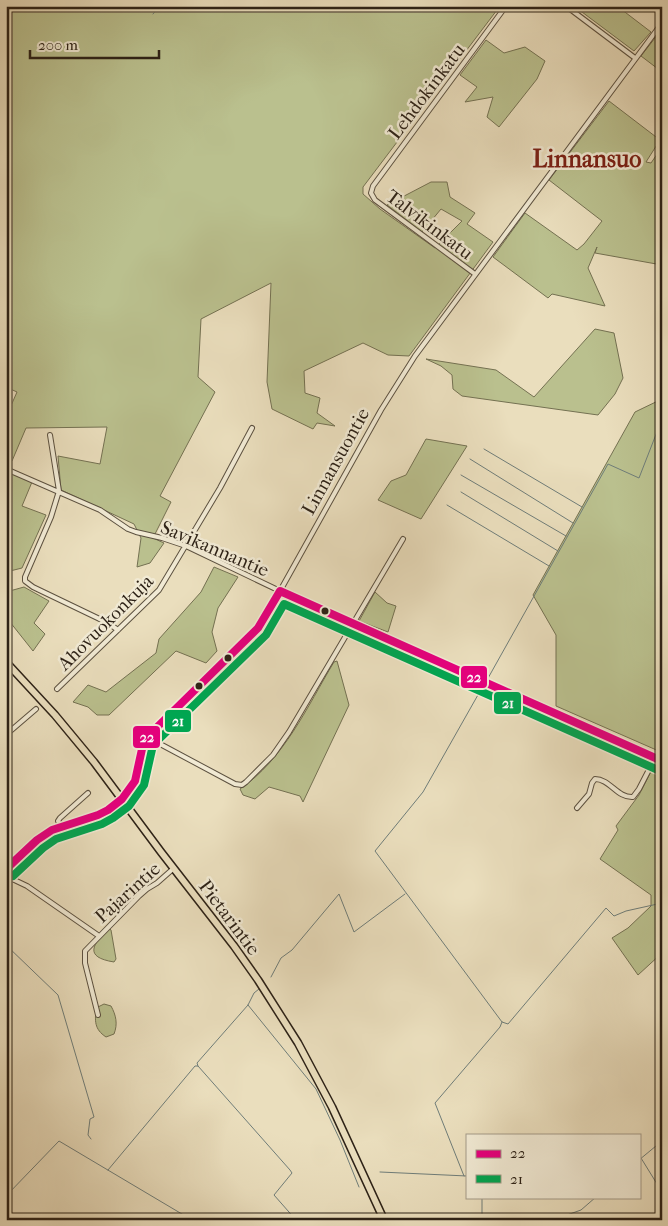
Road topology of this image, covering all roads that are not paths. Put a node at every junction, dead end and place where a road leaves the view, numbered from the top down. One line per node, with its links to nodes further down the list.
1 (506, 6): 5 (street, Lehdokinkatu)
2 (566, 6): 4 (street)
3 (662, 23): 4 (street, Linnansuontie)
4 (635, 58): 6 (street, Linnansuontie)
5 (370, 193): 6 (street, Talvikinkatu)
6 (475, 274): 13 (street, Linnansuontie)
7 (252, 428): 12 (street, Ahovuokonkuja)
8 (50, 435): 10 (street)
9 (6, 469): 10 (street, Savikannantie)
10 (59, 491): 12 (street, Savikannantie); 15 (street)
11 (403, 539): 14 (street)
12 (186, 546): 13 (street, Savikannantie); 15 (street, Ahovuokonkuja)
13 (280, 591): 14 (street, Savikannantie); 20 (street, Linnansuontie)
14 (353, 624): 20 (street); 22 (street, Savikannantie)
15 (118, 630): 17 (street, Ahovuokonkuja)
16 (6, 662): 25 (main road, Pietarintie)
17 (57, 689)
18 (36, 709): 19 (street)
19 (7, 731): 21 (street)
20 (146, 737): 25 (street, Linnansuontie)
21 (6, 753)
22 (655, 758): 23 (street, Savikannantie); 26 (street)
23 (662, 761)
24 (88, 792): 27 (street)
25 (122, 800): 27 (street, Linnansuontie); 28 (main road, Pietarintie)
26 (577, 808)
27 (61, 826): 29 (street, Linnansuontie)
28 (174, 868): 31 (street, Pajarintie); 33 (main road, Pietarintie)
29 (6, 869)
30 (6, 876): 31 (street, Pajarintie)
31 (99, 936): 32 (street, Pajarintie)
32 (98, 1015)
33 (384, 1220)

